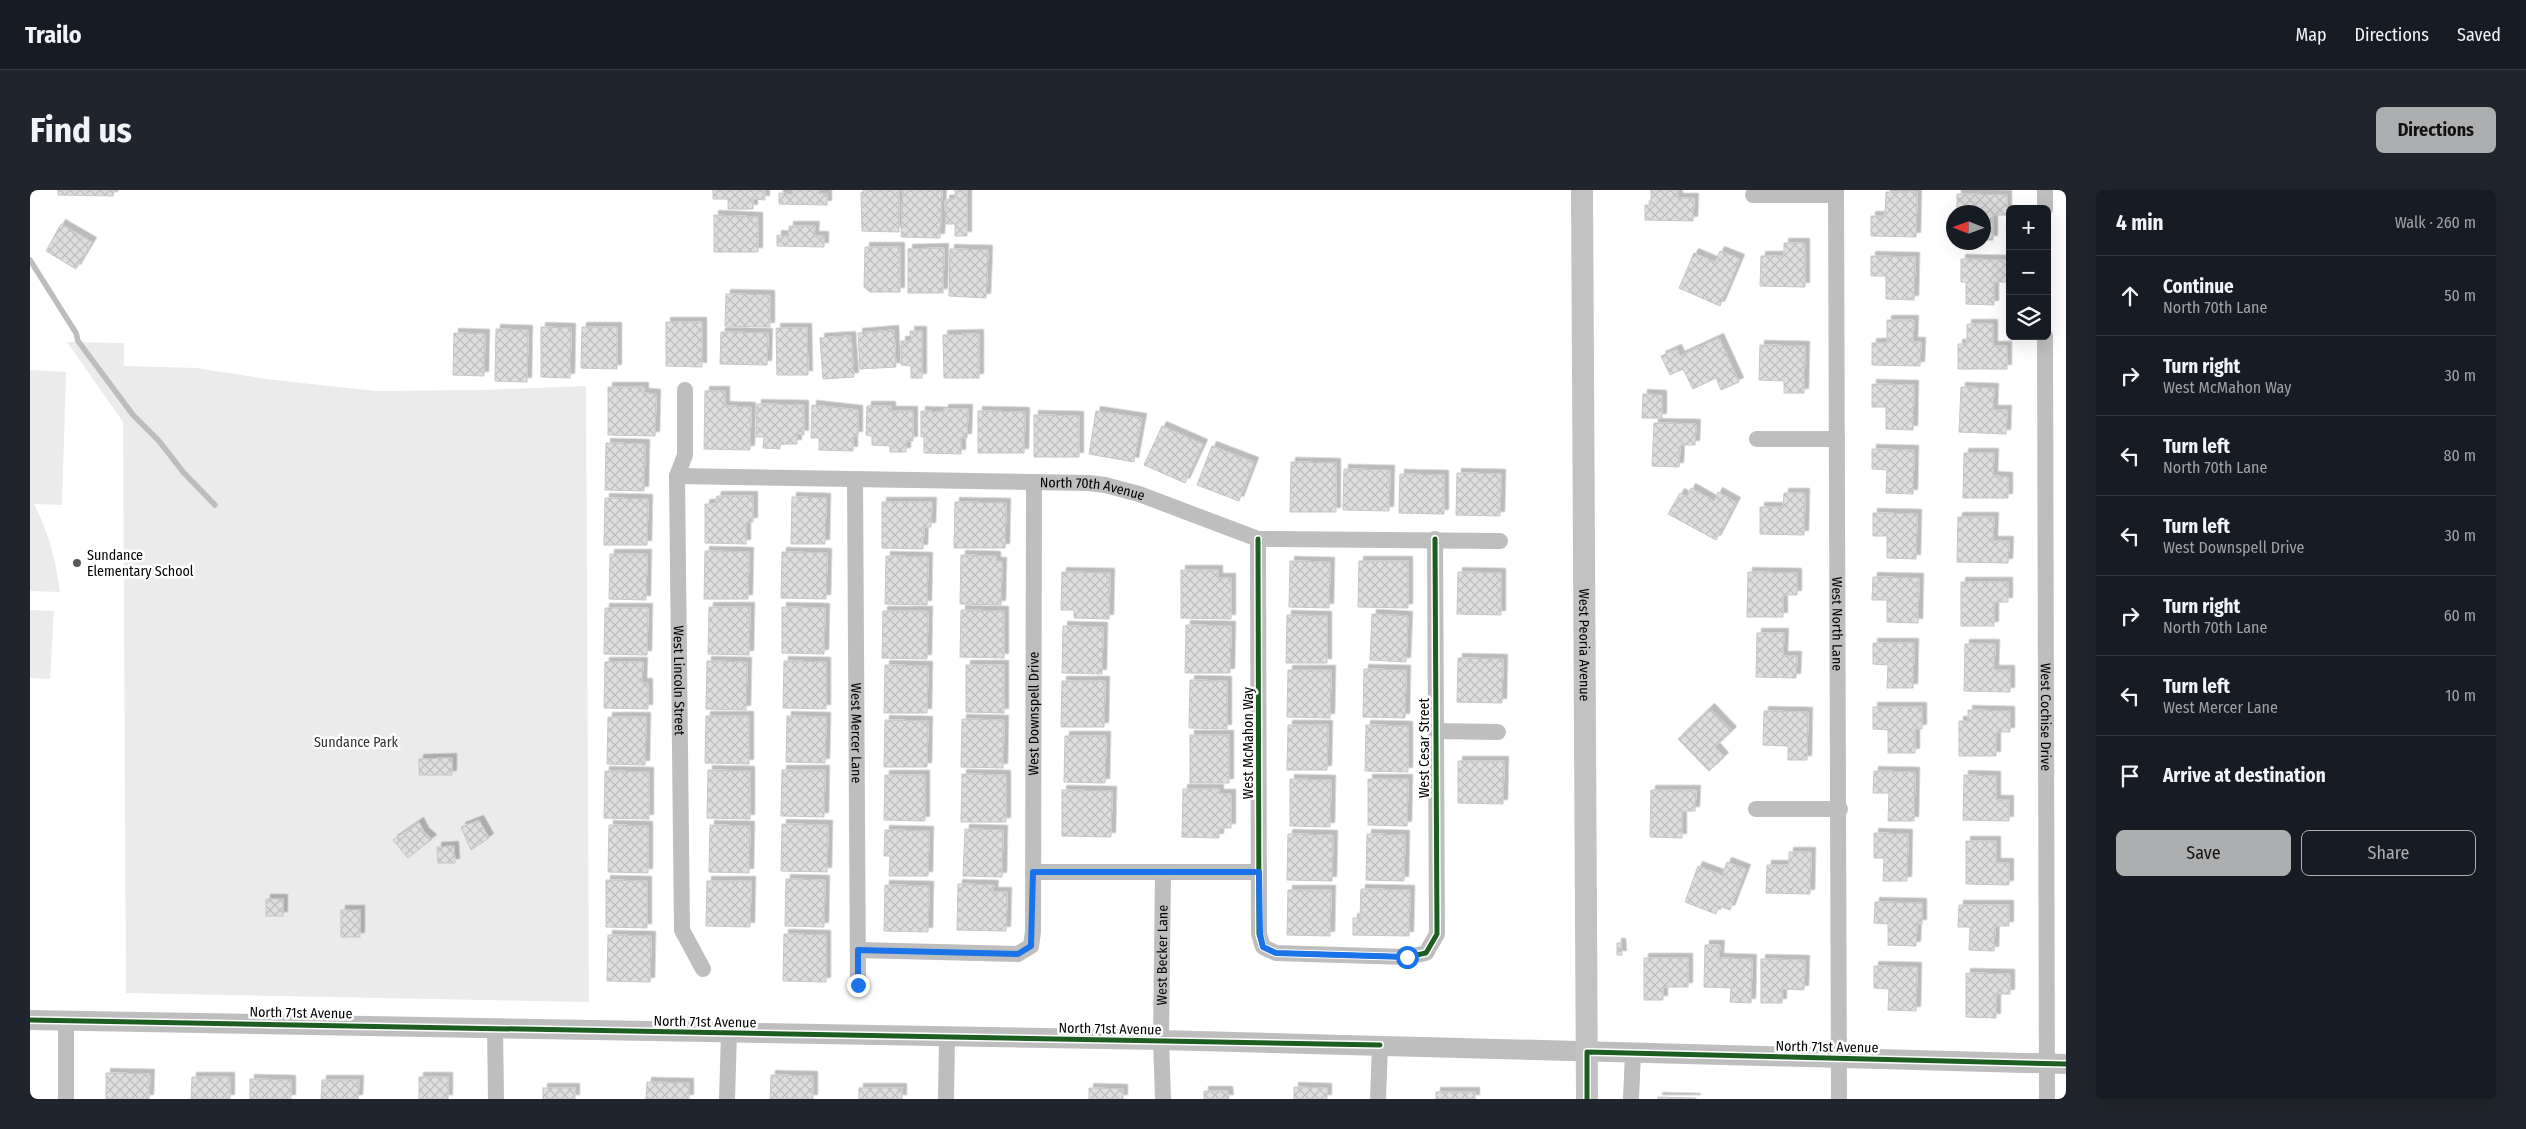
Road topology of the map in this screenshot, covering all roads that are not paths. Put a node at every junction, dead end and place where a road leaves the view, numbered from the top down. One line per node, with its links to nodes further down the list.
1 (1582, 190): 34 (main road, West Peoria Avenue)
2 (2044, 190): 5 (street)
3 (1836, 193): 4 (street, West North Lane); 8 (street, West North Lane)
4 (1753, 195)
5 (2045, 205)
6 (2045, 340): 37 (street, West Cochise Drive)
7 (685, 390): 10 (street, West Lincoln Street)
8 (1837, 439): 9 (street); 19 (street, West North Lane)
9 (1756, 440)
10 (677, 476): 11 (street, North 70th Avenue); 25 (street, West Lincoln Street)
11 (856, 480): 12 (street, North 70th Avenue); 24 (street, West Mercer Lane)
12 (1034, 482): 13 (street, North 70th Avenue); 20 (street, West Downspell Drive)
13 (1258, 539): 14 (street, North 70th Avenue); 22 (street, West McMahon Way)
14 (1435, 539): 15 (street, North 70th Avenue); 16 (street, West Cesar Street)
15 (1500, 541)
16 (1435, 731): 17 (street); 23 (street, West Cesar Street)
17 (1498, 732)
18 (1756, 809): 19 (street)
19 (1840, 809): 36 (street, West North Lane)
20 (1033, 872): 21 (street); 24 (street, West Downspell Drive)
21 (1163, 872): 22 (street); 32 (street, West Becker Lane)
22 (1259, 872): 23 (street, West McMahon Way)
23 (1263, 947)
24 (858, 950): 26 (street, West Mercer Lane)
25 (703, 969)
26 (858, 985)
27 (30, 1020): 28 (street, North 71st Avenue)
28 (66, 1020): 29 (street, North 71st Avenue); 38 (street)
29 (496, 1028): 30 (street, North 71st Avenue); 39 (street)
30 (729, 1034): 31 (street, North 71st Avenue); 40 (street)
31 (947, 1038): 32 (street, North 71st Avenue); 41 (street)
32 (1161, 1040): 33 (street, North 71st Avenue); 42 (street, West Becker Lane)
33 (1380, 1046): 34 (street, North 71st Avenue); 43 (street)
34 (1587, 1052): 35 (street, North 71st Avenue); 44 (main road, West Peoria Avenue)
35 (1633, 1053): 36 (street, North 71st Avenue); 45 (street)
36 (1839, 1059): 37 (street, North 71st Avenue); 46 (street, West North Lane)
37 (2057, 1064): 47 (street, West Cochise Drive)
38 (66, 1099)
39 (496, 1099)
40 (727, 1099)
41 (946, 1099)
42 (1163, 1099)
43 (1378, 1099)
44 (1587, 1099)
45 (1631, 1099)
46 (1839, 1099)
47 (2048, 1099)

